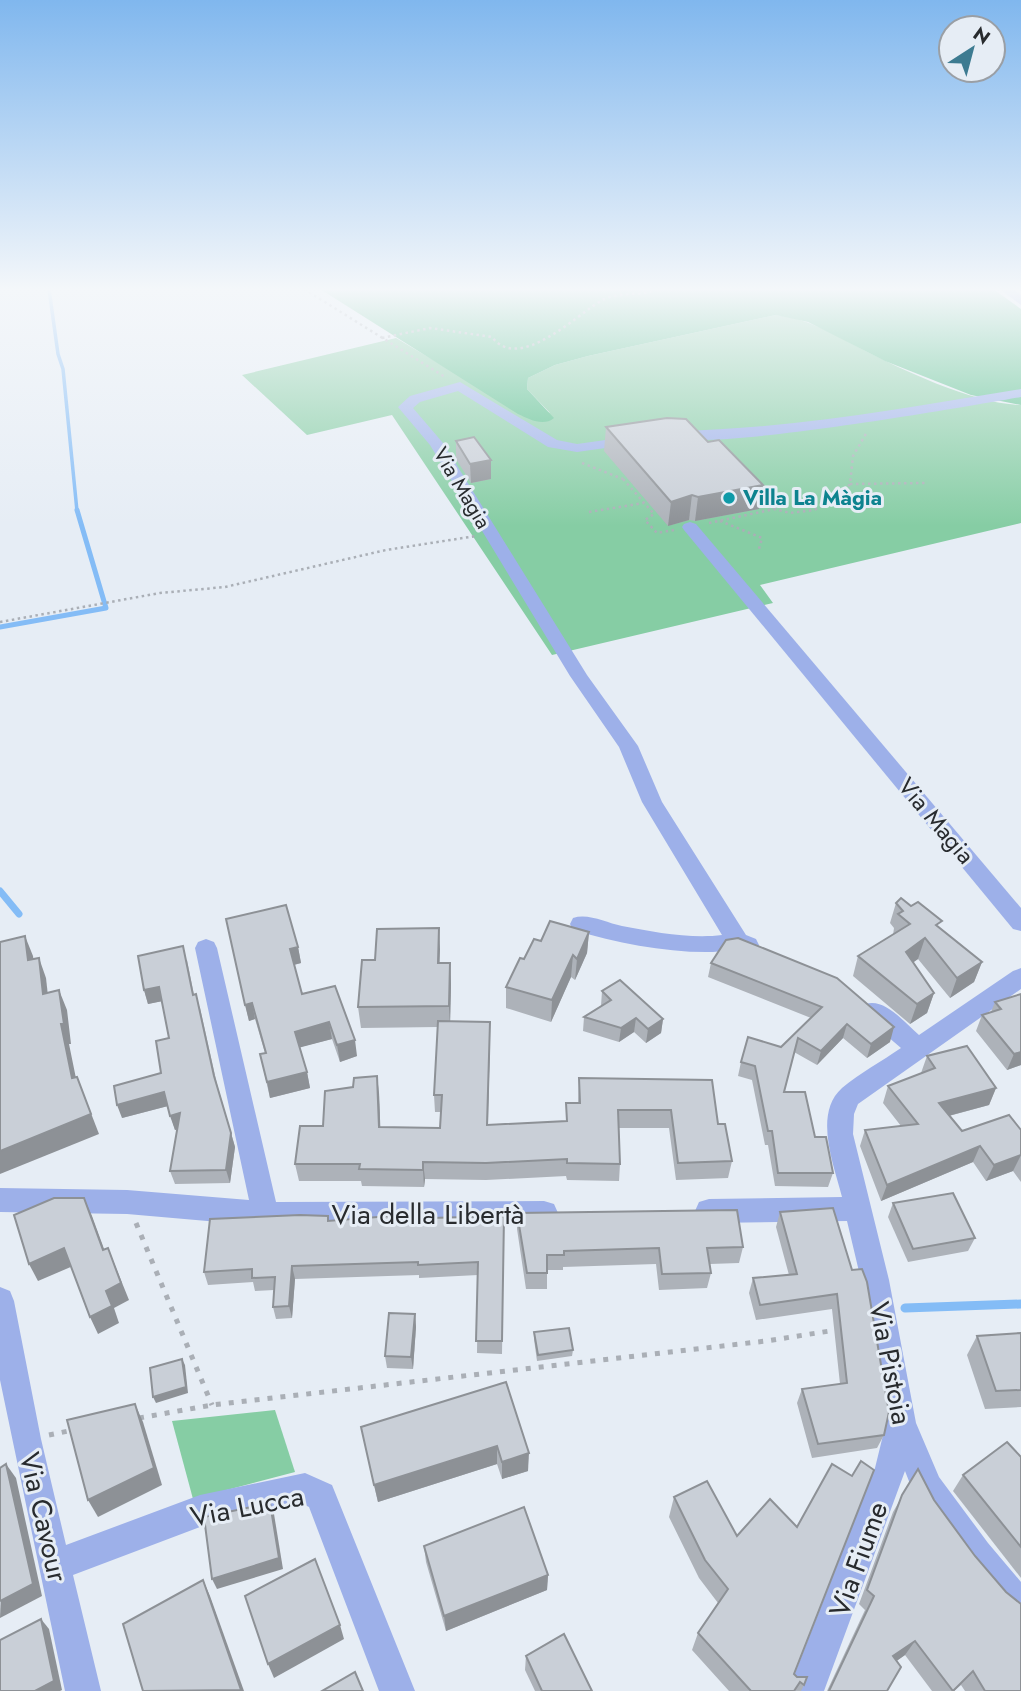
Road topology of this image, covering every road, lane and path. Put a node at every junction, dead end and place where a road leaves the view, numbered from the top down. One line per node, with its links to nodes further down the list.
1 (431, 368): 2 (path)
2 (460, 386): 5 (street); 14 (street, Via Magia)
3 (1021, 393): 4 (street)
4 (883, 416): 5 (street); 8 (path)
5 (565, 446): 6 (path)
6 (635, 477)
7 (926, 483): 8 (path)
8 (850, 484): 9 (path)
9 (758, 492)
10 (643, 503): 11 (path)
11 (589, 512)
12 (718, 521): 15 (path)
13 (690, 527): 17 (street, Via Magia)
14 (490, 534): 16 (path); 19 (street, Via Magia)
15 (759, 549)
16 (0, 622)
17 (1021, 923)
18 (581, 924): 19 (street)
19 (738, 941): 21 (street)
20 (206, 948): 30 (street)
21 (773, 956)
22 (1021, 977): 24 (street, Via Pistoia)
23 (862, 1000): 24 (street)
24 (918, 1048): 27 (street, Via Pistoia)
25 (0, 1200): 26 (street, Via della Libertà)
26 (127, 1202): 30 (street, Via della Libertà); 33 (path)
27 (858, 1209): 28 (street); 35 (street, Via Pistoia)
28 (680, 1211)
29 (570, 1213): 30 (street, Via della Libertà)
30 (265, 1214)
31 (0, 1301): 37 (street, Via Cavour)
32 (844, 1329): 33 (path)
33 (212, 1405): 34 (path)
34 (132, 1420)
35 (901, 1423): 39 (street, Via Pistoia); 42 (street, Via Fiume)
36 (79, 1429): 37 (path)
37 (26, 1439): 38 (street, Via Cavour)
38 (54, 1566): 40 (street, Via Cavour); 41 (street, Via Lucca)
39 (1021, 1608)
40 (83, 1691)
41 (397, 1691)
42 (806, 1691)

